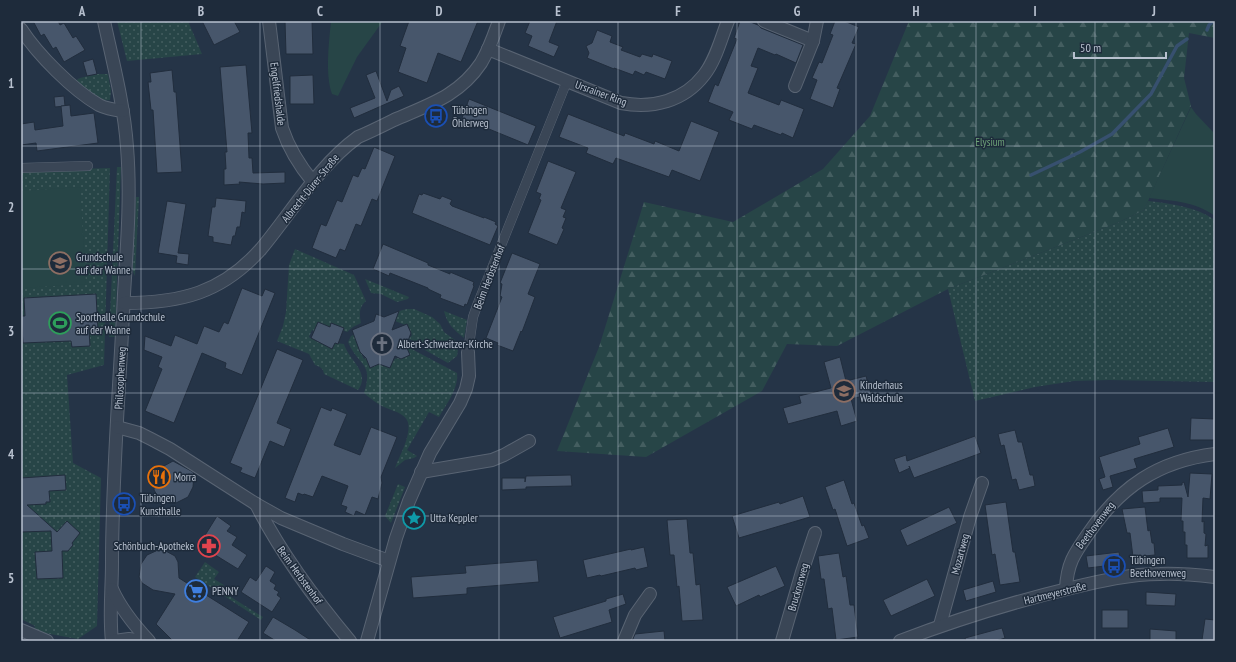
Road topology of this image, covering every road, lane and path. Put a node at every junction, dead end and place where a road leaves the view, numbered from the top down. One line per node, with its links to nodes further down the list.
1 (104, 21): 12 (street, Philosophenweg)
2 (269, 21): 15 (street, Engelfriedshalde)
3 (499, 21): 9 (street)
4 (728, 21): 10 (street, Ursrainer Ring)
5 (764, 21): 8 (street)
6 (817, 21): 8 (street)
7 (21, 29): 12 (street)
8 (813, 41): 11 (street)
9 (488, 49): 10 (street, Ursrainer Ring); 15 (street, Albrecht-Dürer-Straße)
10 (567, 81): 17 (street, Beim Herbstenhof)
11 (795, 86)
12 (123, 111): 16 (street, Philosophenweg)
13 (88, 166): 14 (street)
14 (21, 168)
15 (313, 182): 16 (street, Albrecht-Dürer-Straße)
16 (124, 303): 18 (street, Philosophenweg)
17 (468, 352): 21 (street, Beim Herbstenhof)
18 (118, 427): 23 (street); 27 (street, Philosophenweg)
19 (529, 441): 21 (street)
20 (1215, 454): 28 (street, Beethovenweg)
21 (421, 472): 25 (street, Beim Herbstenhof)
22 (982, 483): 30 (street, Mozartweg)
23 (256, 504): 25 (street); 36 (street, Beim Herbstenhof)
24 (815, 533): 39 (street, Brucknerweg)
25 (389, 561): 37 (street, Beim Herbstenhof)
26 (1215, 577): 28 (street, Hartmeyerstraße)
27 (111, 588): 33 (street, Philosophenweg); 35 (street)
28 (1066, 589): 30 (street, Hartmeyerstraße)
29 (650, 594): 38 (street)
30 (940, 625): 40 (street, Hartmeyerstraße)
31 (21, 630): 32 (street)
32 (47, 641)
33 (113, 641): 34 (street)
34 (142, 641)
35 (149, 641)
36 (350, 641)
37 (367, 641)
38 (624, 641)
39 (782, 641)
40 (900, 641)

